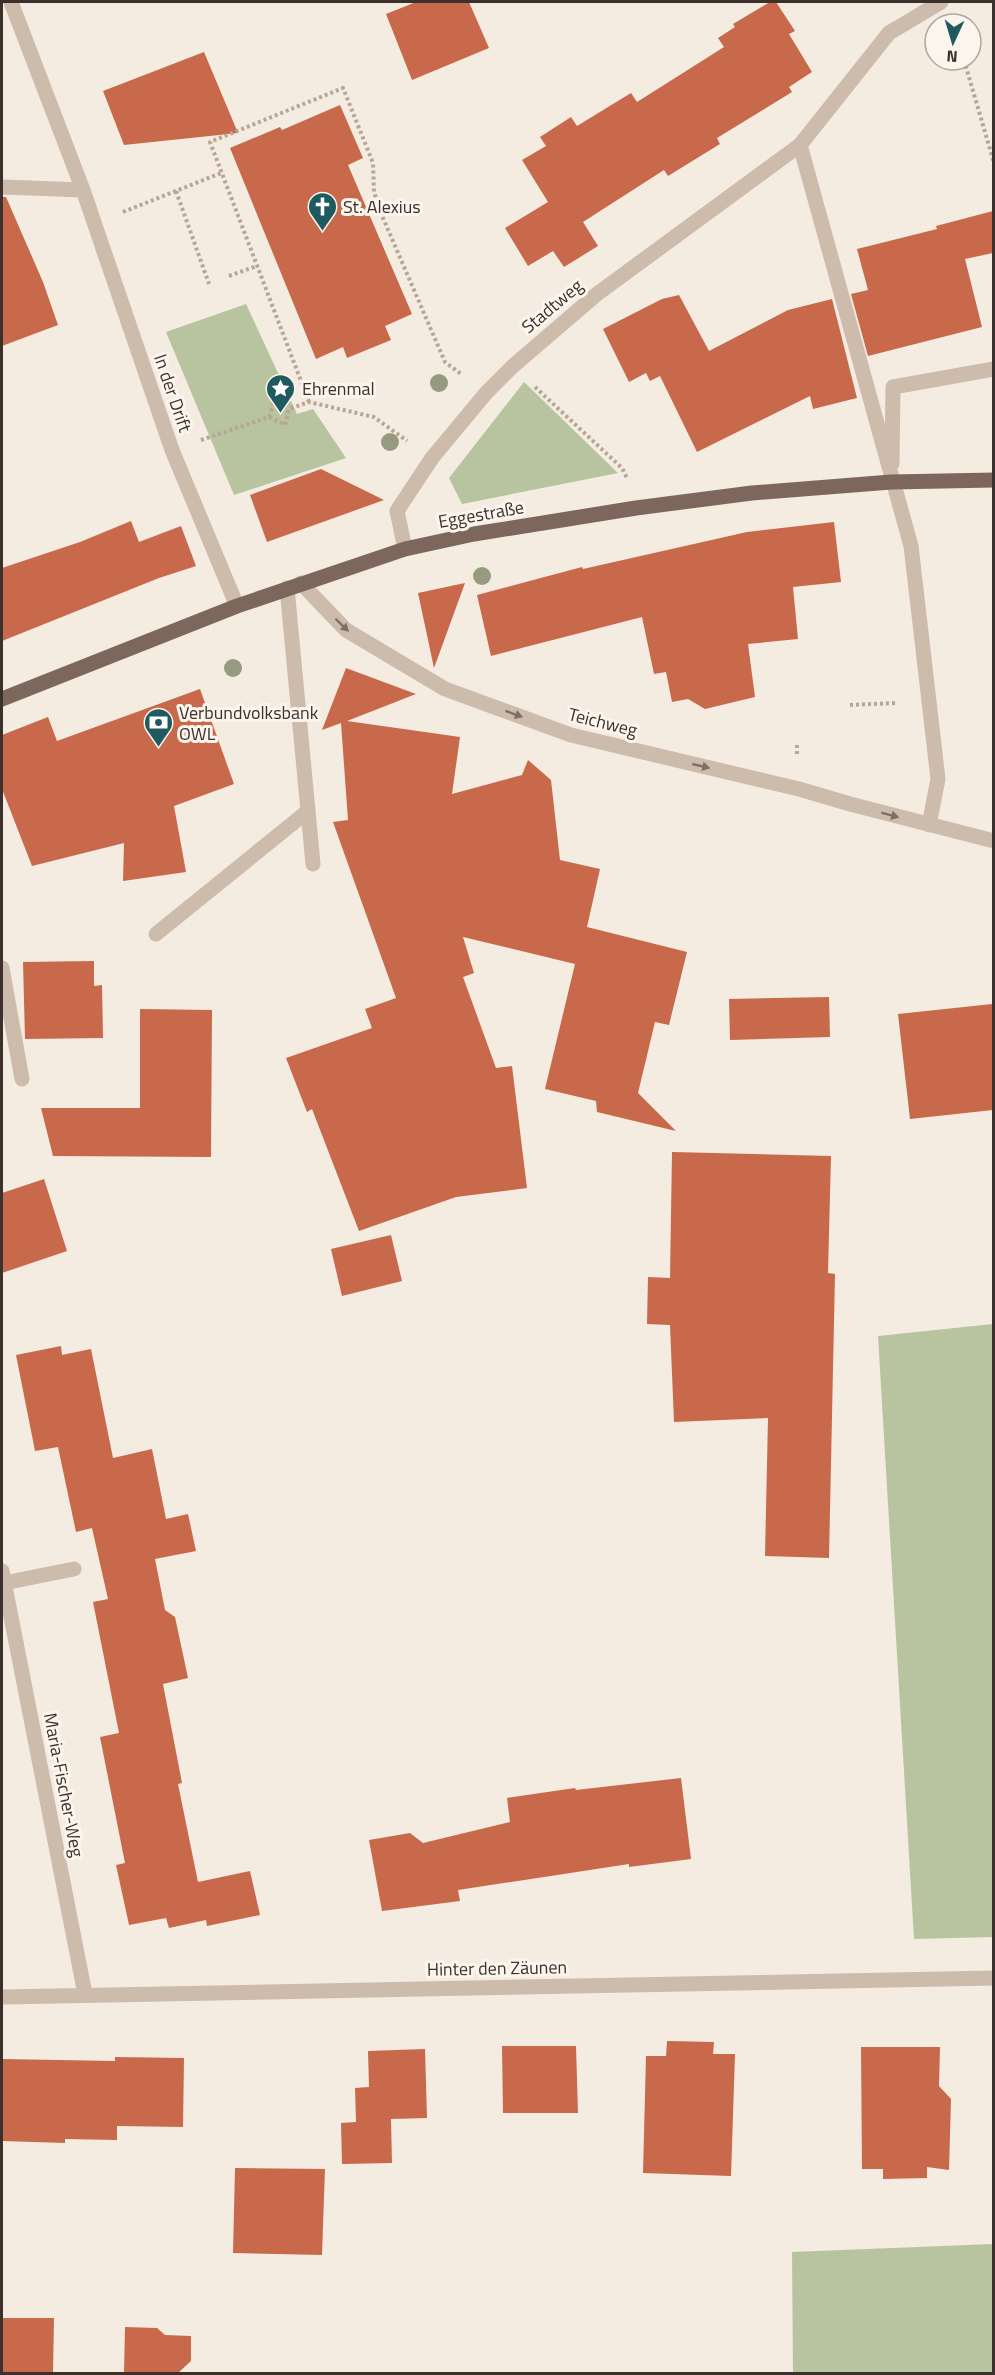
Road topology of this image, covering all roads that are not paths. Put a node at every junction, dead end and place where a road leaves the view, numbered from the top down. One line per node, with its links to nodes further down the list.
1 (11, 2): 5 (street, In der Drift)
2 (940, 2): 3 (street, Stadtweg)
3 (800, 146): 8 (street); 9 (street, Stadtweg)
4 (2, 187): 5 (street)
5 (83, 190): 11 (street, In der Drift)
6 (993, 369): 8 (street)
7 (993, 480): 8 (main road, Eggestraße)
8 (891, 482): 9 (main road, Eggestraße); 14 (street)
9 (405, 549): 10 (main road, Eggestraße)
10 (294, 585): 11 (main road, Eggestraße); 13 (street); 14 (street, Teichweg, one-way to 14)
11 (237, 606): 12 (main road, Eggestraße)
12 (2, 699)
13 (308, 811): 16 (street); 17 (street)
14 (929, 825): 15 (street, Teichweg)
15 (993, 841)
16 (313, 864)
17 (156, 934)
18 (2, 968): 19 (street)
19 (22, 1079)
20 (74, 1569): 21 (street, Maria-Fischer-Weg)
21 (3, 1577): 23 (street, Maria-Fischer-Weg)
22 (993, 1978): 23 (street, Hinter den Zäunen)
23 (85, 1994): 24 (street, Hinter den Zäunen)
24 (2, 1997)

